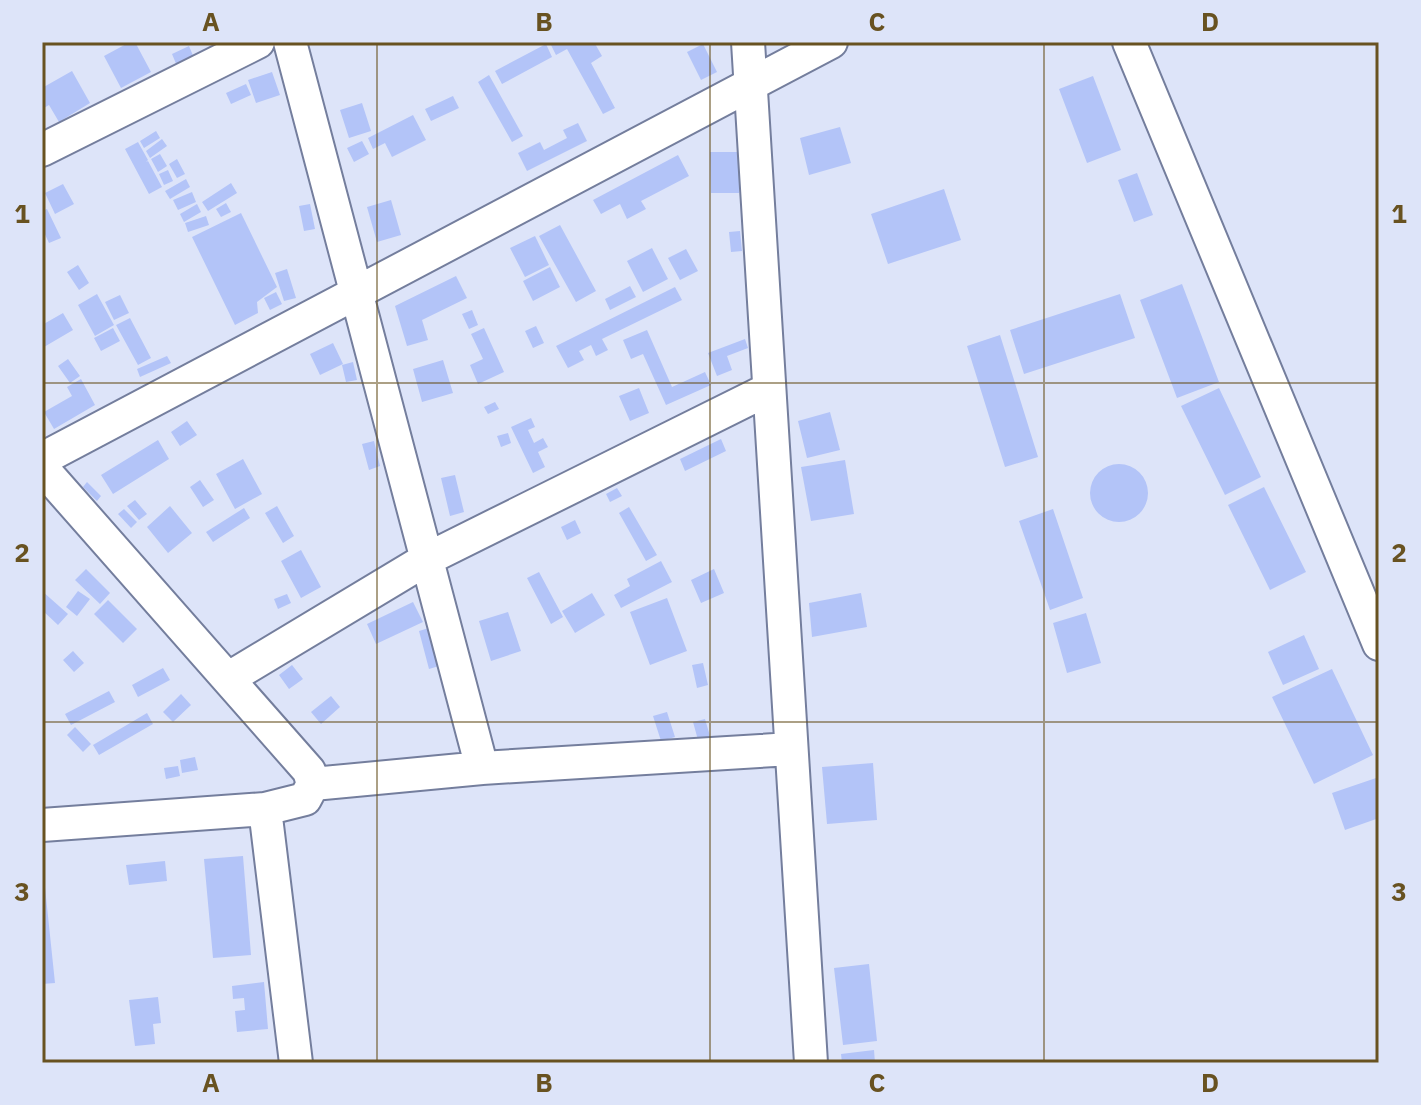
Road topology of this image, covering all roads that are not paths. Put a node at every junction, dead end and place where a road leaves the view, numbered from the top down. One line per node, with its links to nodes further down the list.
1 (258, 42): 7 (street)
2 (290, 42): 8 (street)
3 (748, 42): 6 (street)
4 (831, 42): 6 (street)
5 (1129, 42): 13 (street)
6 (751, 83): 8 (street); 9 (street)
7 (42, 150)
8 (356, 292): 10 (street); 12 (street)
9 (769, 389): 12 (street); 15 (street)
10 (42, 459)
11 (42, 468): 14 (street)
12 (427, 559): 14 (street); 16 (street)
13 (1379, 644)
14 (229, 678): 17 (street)
15 (791, 749): 16 (street); 21 (street)
16 (482, 768): 17 (street)
17 (313, 784): 18 (street)
18 (265, 809): 19 (street); 20 (street)
19 (42, 825)
20 (296, 1063)
21 (811, 1063)

